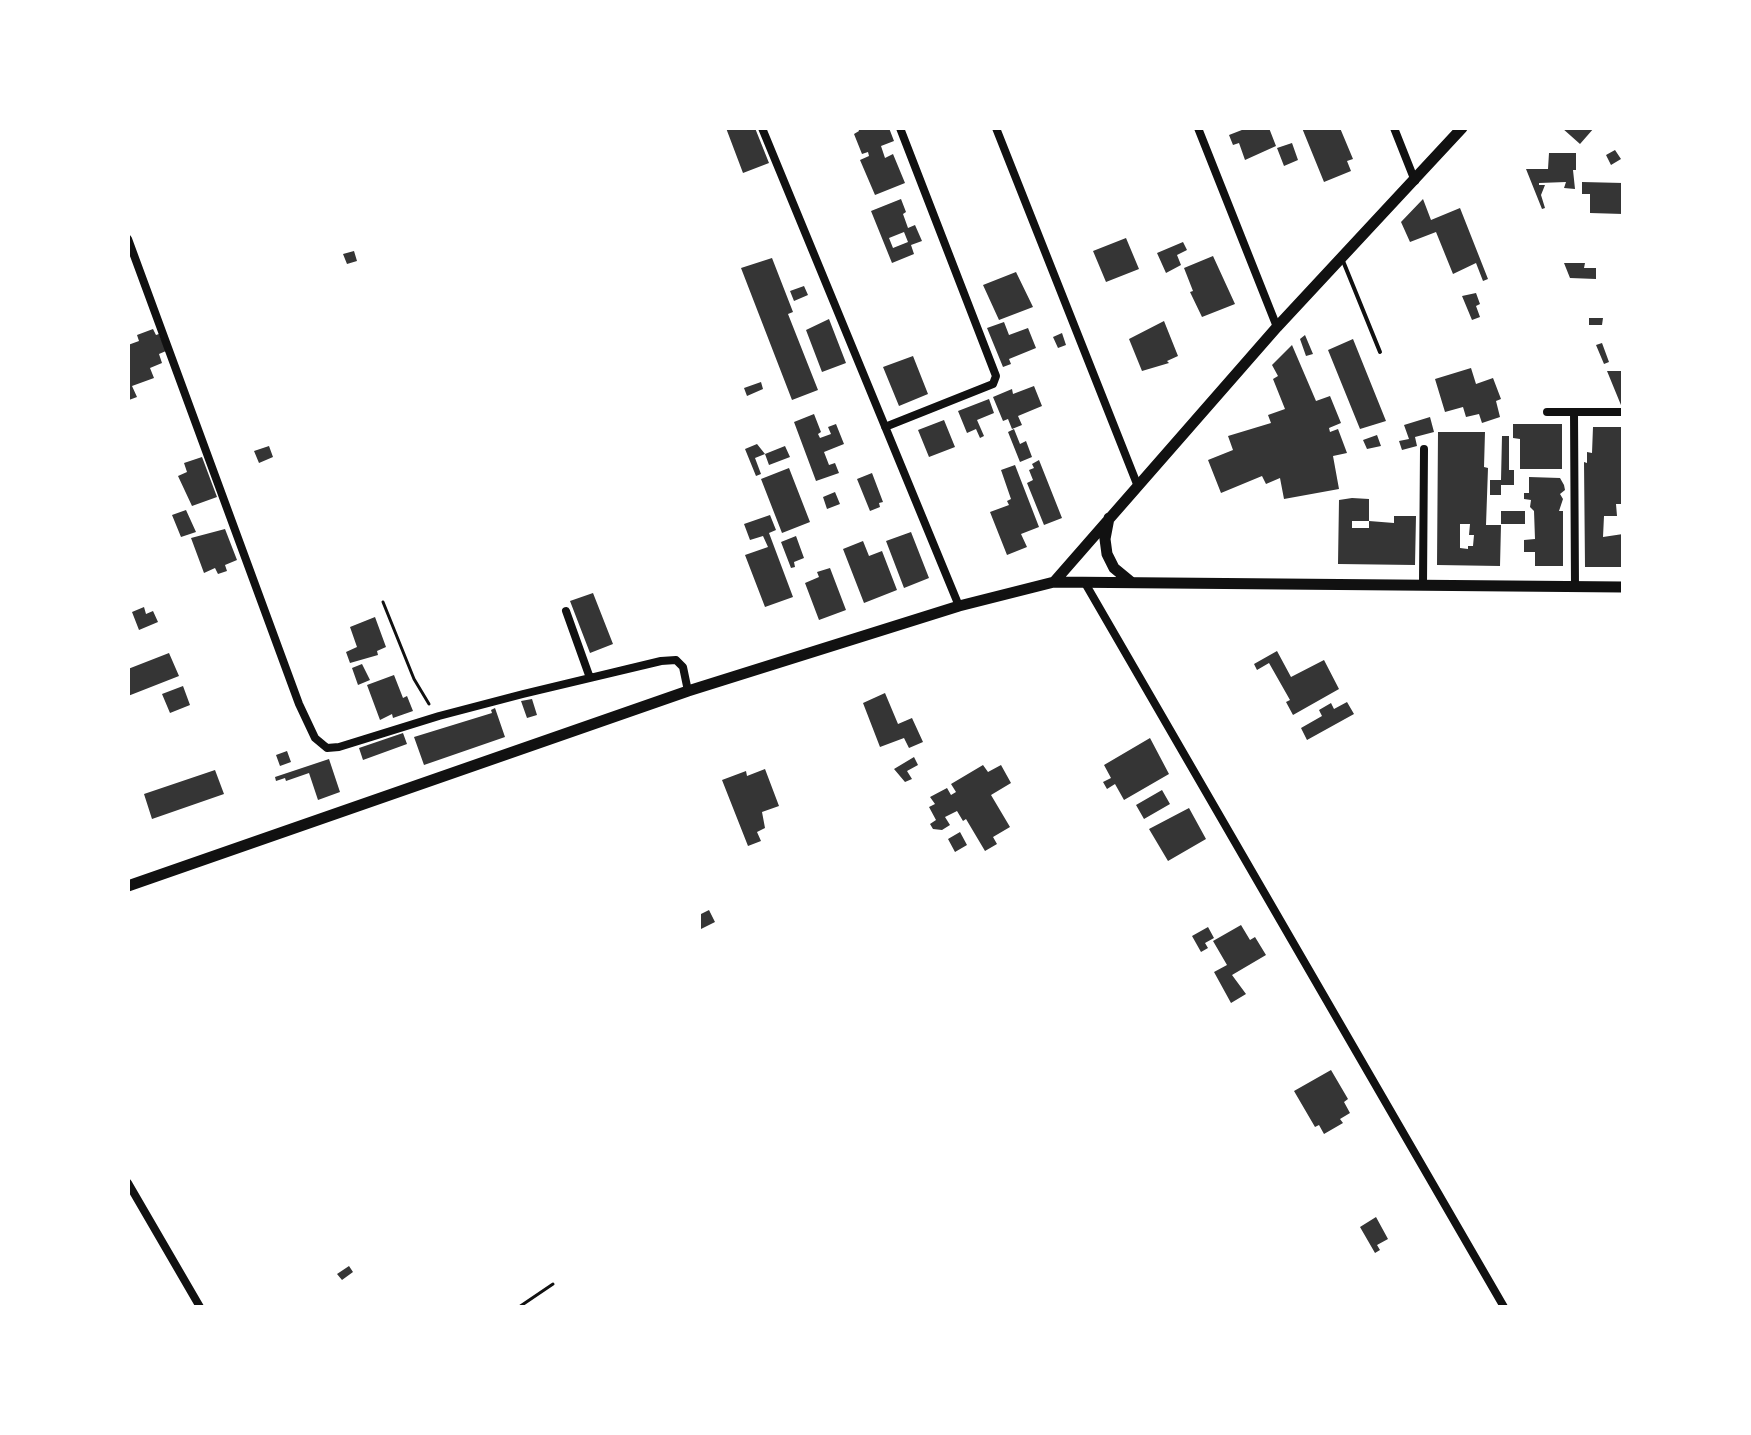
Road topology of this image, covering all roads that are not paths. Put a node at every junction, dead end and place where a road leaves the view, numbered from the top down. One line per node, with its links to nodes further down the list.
1 (762, 128): 15 (street)
2 (900, 128): 15 (street)
3 (996, 128): 17 (street)
4 (1198, 128): 10 (street)
5 (1394, 128): 7 (street)
6 (1462, 128): 7 (street)
7 (1415, 181): 9 (street)
8 (128, 239): 27 (street)
9 (1342, 258): 10 (street); 11 (lane)
10 (1277, 327): 17 (street)
11 (1380, 352)
12 (1547, 412): 13 (street)
13 (1574, 412): 14 (street); 23 (street)
14 (1623, 412)
15 (885, 427): 25 (street)
16 (1424, 449): 22 (street)
17 (1137, 484): 18 (street)
18 (1109, 517): 19 (street); 21 (street)
19 (1054, 582): 20 (street); 25 (street)
20 (1085, 583): 21 (street); 32 (street)
21 (1131, 583): 22 (street)
22 (1423, 584): 23 (street)
23 (1575, 587): 24 (street)
24 (1623, 587)
25 (959, 606): 28 (street)
26 (566, 611): 27 (street)
27 (590, 678): 28 (street)
28 (688, 691): 29 (street)
29 (128, 886)
30 (128, 1183): 31 (street)
31 (200, 1307)
32 (1504, 1307)

